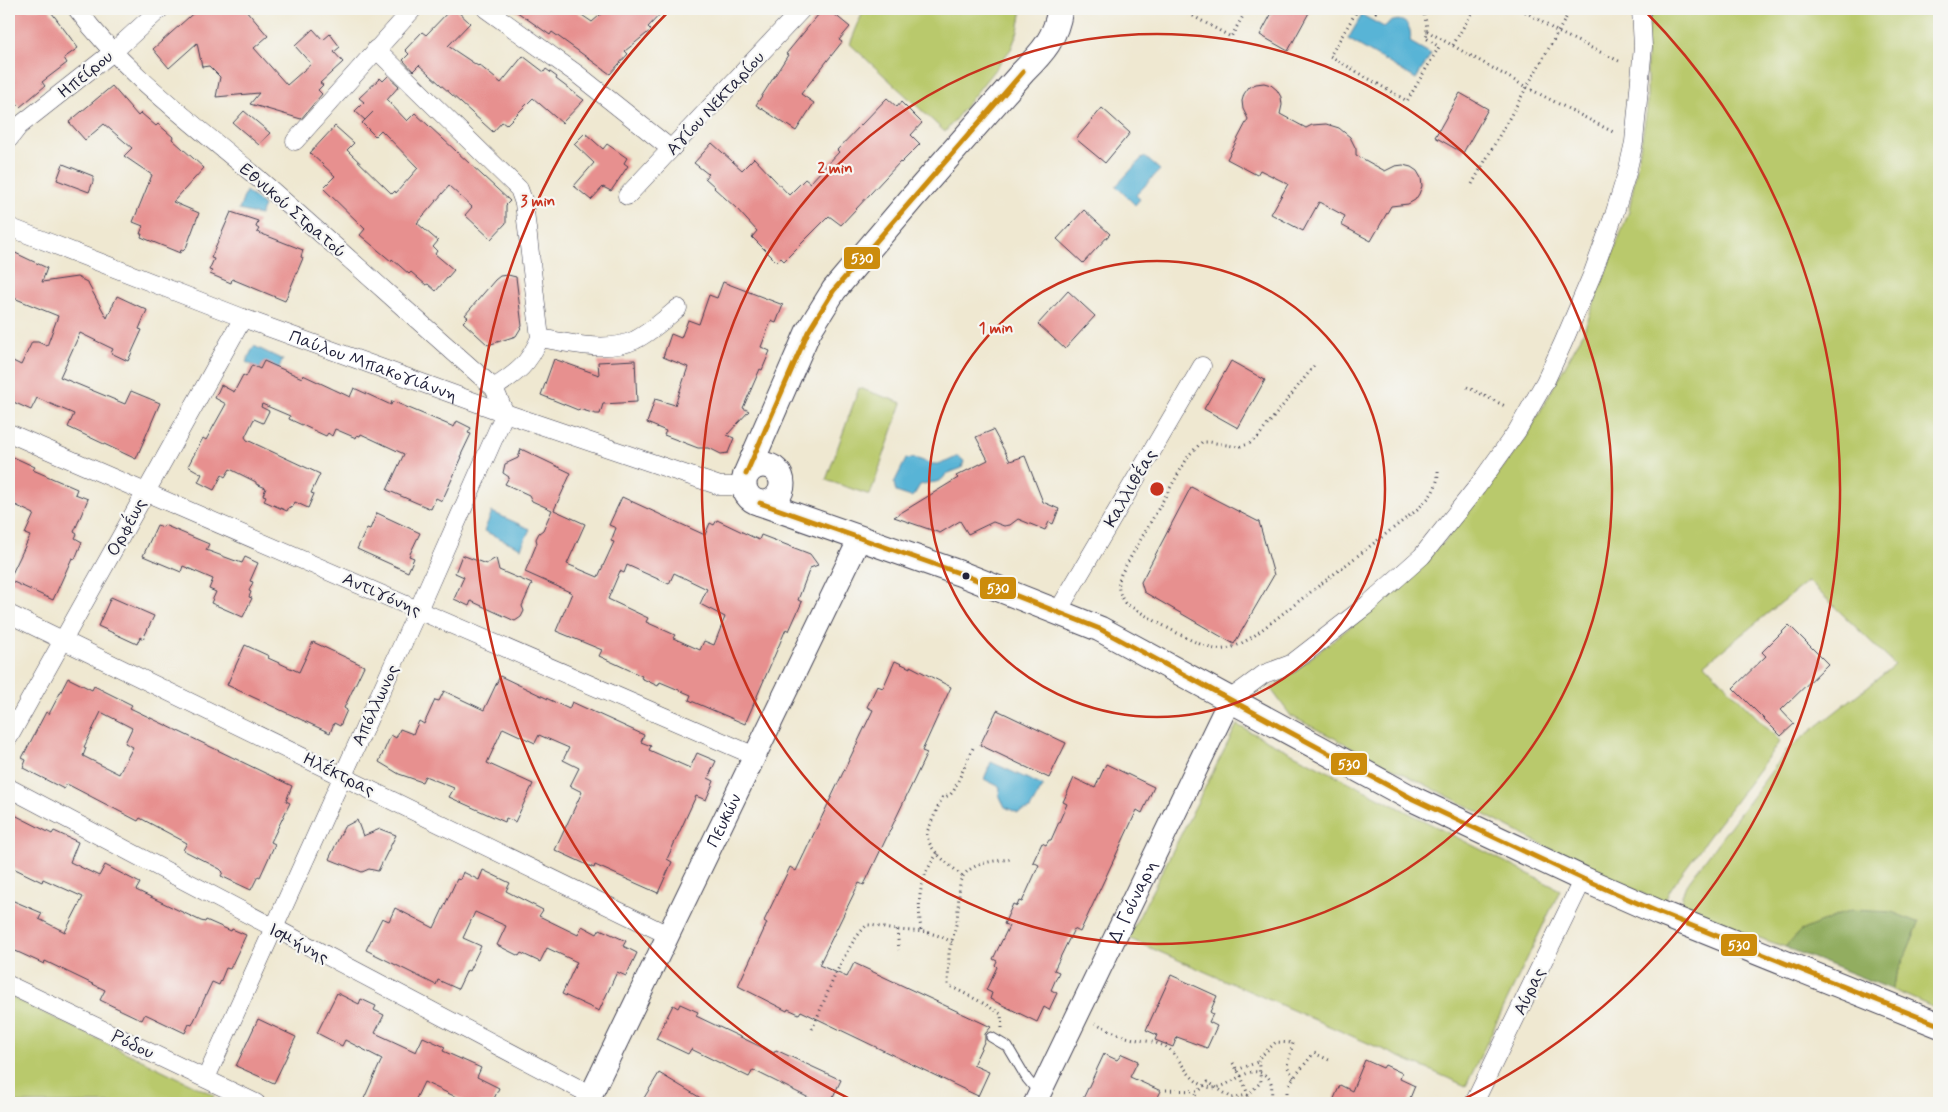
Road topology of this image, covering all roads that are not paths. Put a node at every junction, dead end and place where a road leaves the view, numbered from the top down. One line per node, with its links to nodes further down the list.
1 (77, 9): 10 (street, Εθνικού Στρατού)
2 (160, 9): 10 (street, Ηπείρου)
3 (413, 9): 9 (street)
4 (486, 9): 13 (street)
5 (802, 9): 13 (street, Αγίου Νεκταρίου)
6 (1075, 9): 8 (main road)
7 (1641, 9): 33 (street)
8 (1053, 16): 21 (main road)
9 (376, 49): 12 (street); 18 (street)
10 (113, 52): 11 (street, Ηπείρου); 20 (street, Εθνικού Στρατού)
11 (9, 139)
12 (295, 141)
13 (672, 149): 14 (street, Αγίου Νεκταρίου)
14 (627, 196)
15 (9, 227): 17 (street, Παύλου Μπακογιάννη)
16 (678, 308): 18 (street)
17 (244, 318): 22 (street, Παύλου Μπακογιάννη); 26 (street, Ορφέως)
18 (540, 338): 20 (street)
19 (1202, 366): 30 (street, Καλλιθέας)
20 (494, 388): 22 (street, Εθνικού Στρατού)
21 (782, 396): 24 (main road); 25 (main road)
22 (505, 413): 25 (street, Παύλου Μπακογιάννη); 29 (street, Απόλλωνος)
23 (9, 433): 26 (street, Αντιγόνης)
24 (782, 479): 25 (main road); 25 (main road); 27 (main road, Παύλου Μπακογιάννη)
25 (750, 488): 27 (main road, Παύλου Μπακογιάννη)
26 (146, 491): 29 (street, Αντιγόνης); 32 (street, Ορφέως)
27 (814, 522): 28 (main road, Παύλου Μπακογιάννη)
28 (860, 538): 30 (main road, Παύλου Μπακογιάννη); 35 (street, Πευκών)
29 (418, 610): 35 (street, Αντιγόνης); 36 (street, Απόλλωνος)
30 (1058, 611): 33 (main road, Παύλου Μπακογιάννη)
31 (9, 614): 32 (street, Ηλέκτρας)
32 (63, 642): 34 (street, Ορφέως); 36 (street, Ηλέκτρας)
33 (1230, 699): 38 (main road, Παύλου Μπακογιάννη); 46 (street, Δ. Γούναρη)
34 (9, 737)
35 (755, 756): 40 (street, Πευκών)
36 (342, 776): 39 (street, Απόλλωνος); 40 (street, Ηλέκτρας)
37 (9, 788): 39 (street, Ισμήνης)
38 (1583, 880): 42 (main road, Παύλου Μπακογιάννη); 48 (street, Αύρας)
39 (273, 929): 44 (street, Απόλλωνος); 45 (street, Ισμήνης)
40 (668, 935): 45 (street, Πευκών)
41 (9, 985): 44 (street, Ρόδου)
42 (1939, 1025)
43 (991, 1037): 46 (lane)
44 (206, 1078): 47 (street, Ρόδου)
45 (589, 1099)
46 (1037, 1099)
47 (256, 1103)
48 (1474, 1103)

